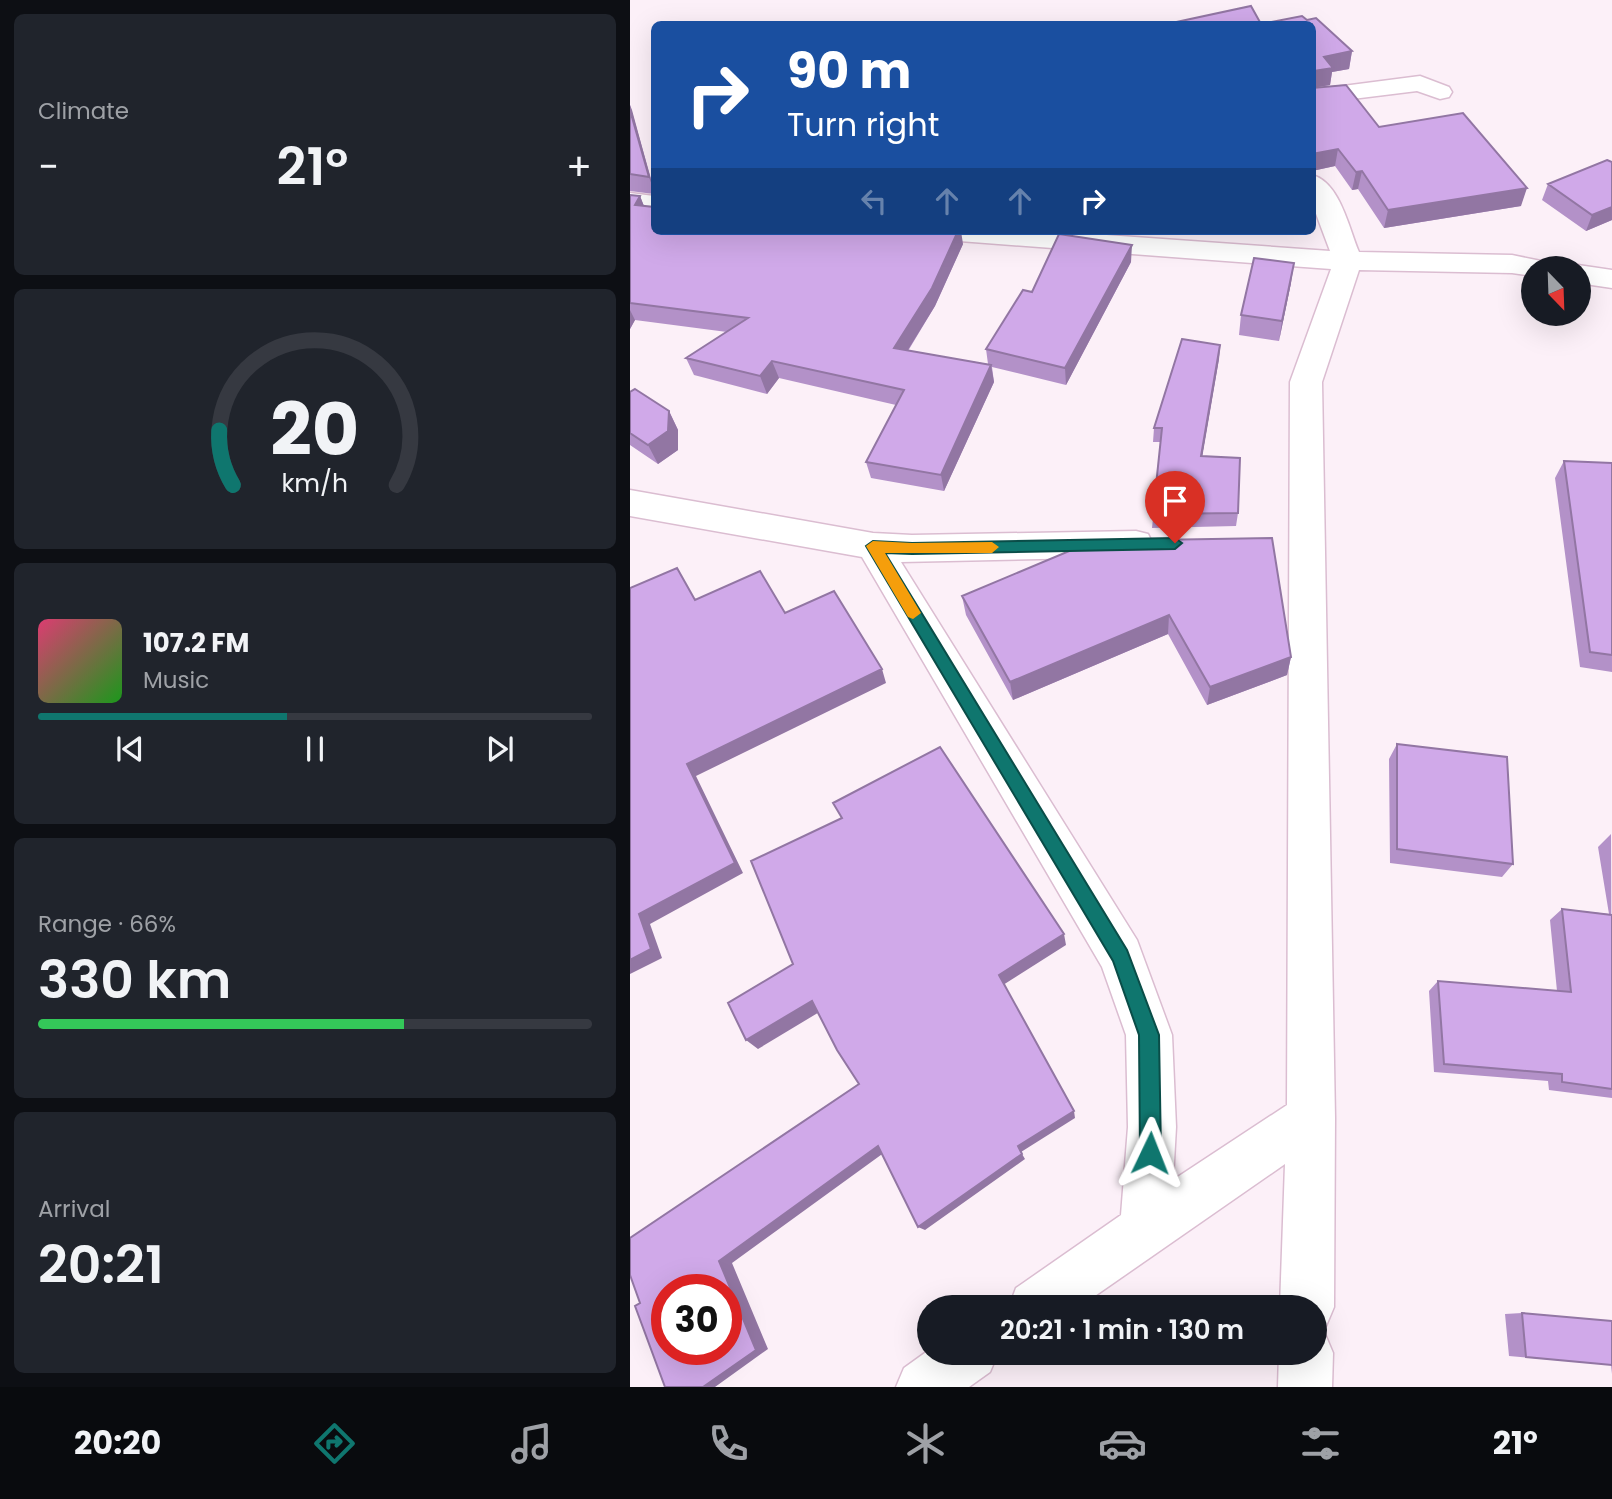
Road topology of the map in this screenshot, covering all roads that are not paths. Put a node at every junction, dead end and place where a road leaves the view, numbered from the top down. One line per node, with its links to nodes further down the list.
1 (1440, 92): 2 (street)
2 (1316, 96)
3 (1316, 188): 7 (street)
4 (630, 201): 5 (street)
5 (651, 204)
6 (988, 235): 7 (street)
7 (1348, 261): 8 (street); 14 (street)
8 (1521, 266)
9 (1591, 276): 10 (street)
10 (1612, 279)
11 (630, 503): 13 (street)
12 (1171, 543): 13 (street)
13 (873, 546): 15 (street)
14 (1311, 1118): 15 (street); 17 (street)
15 (1145, 1229): 16 (street)
16 (1052, 1295)
17 (1307, 1295)
18 (954, 1365): 20 (street)
19 (1306, 1365): 21 (street)
20 (923, 1387)
21 (1305, 1387)

